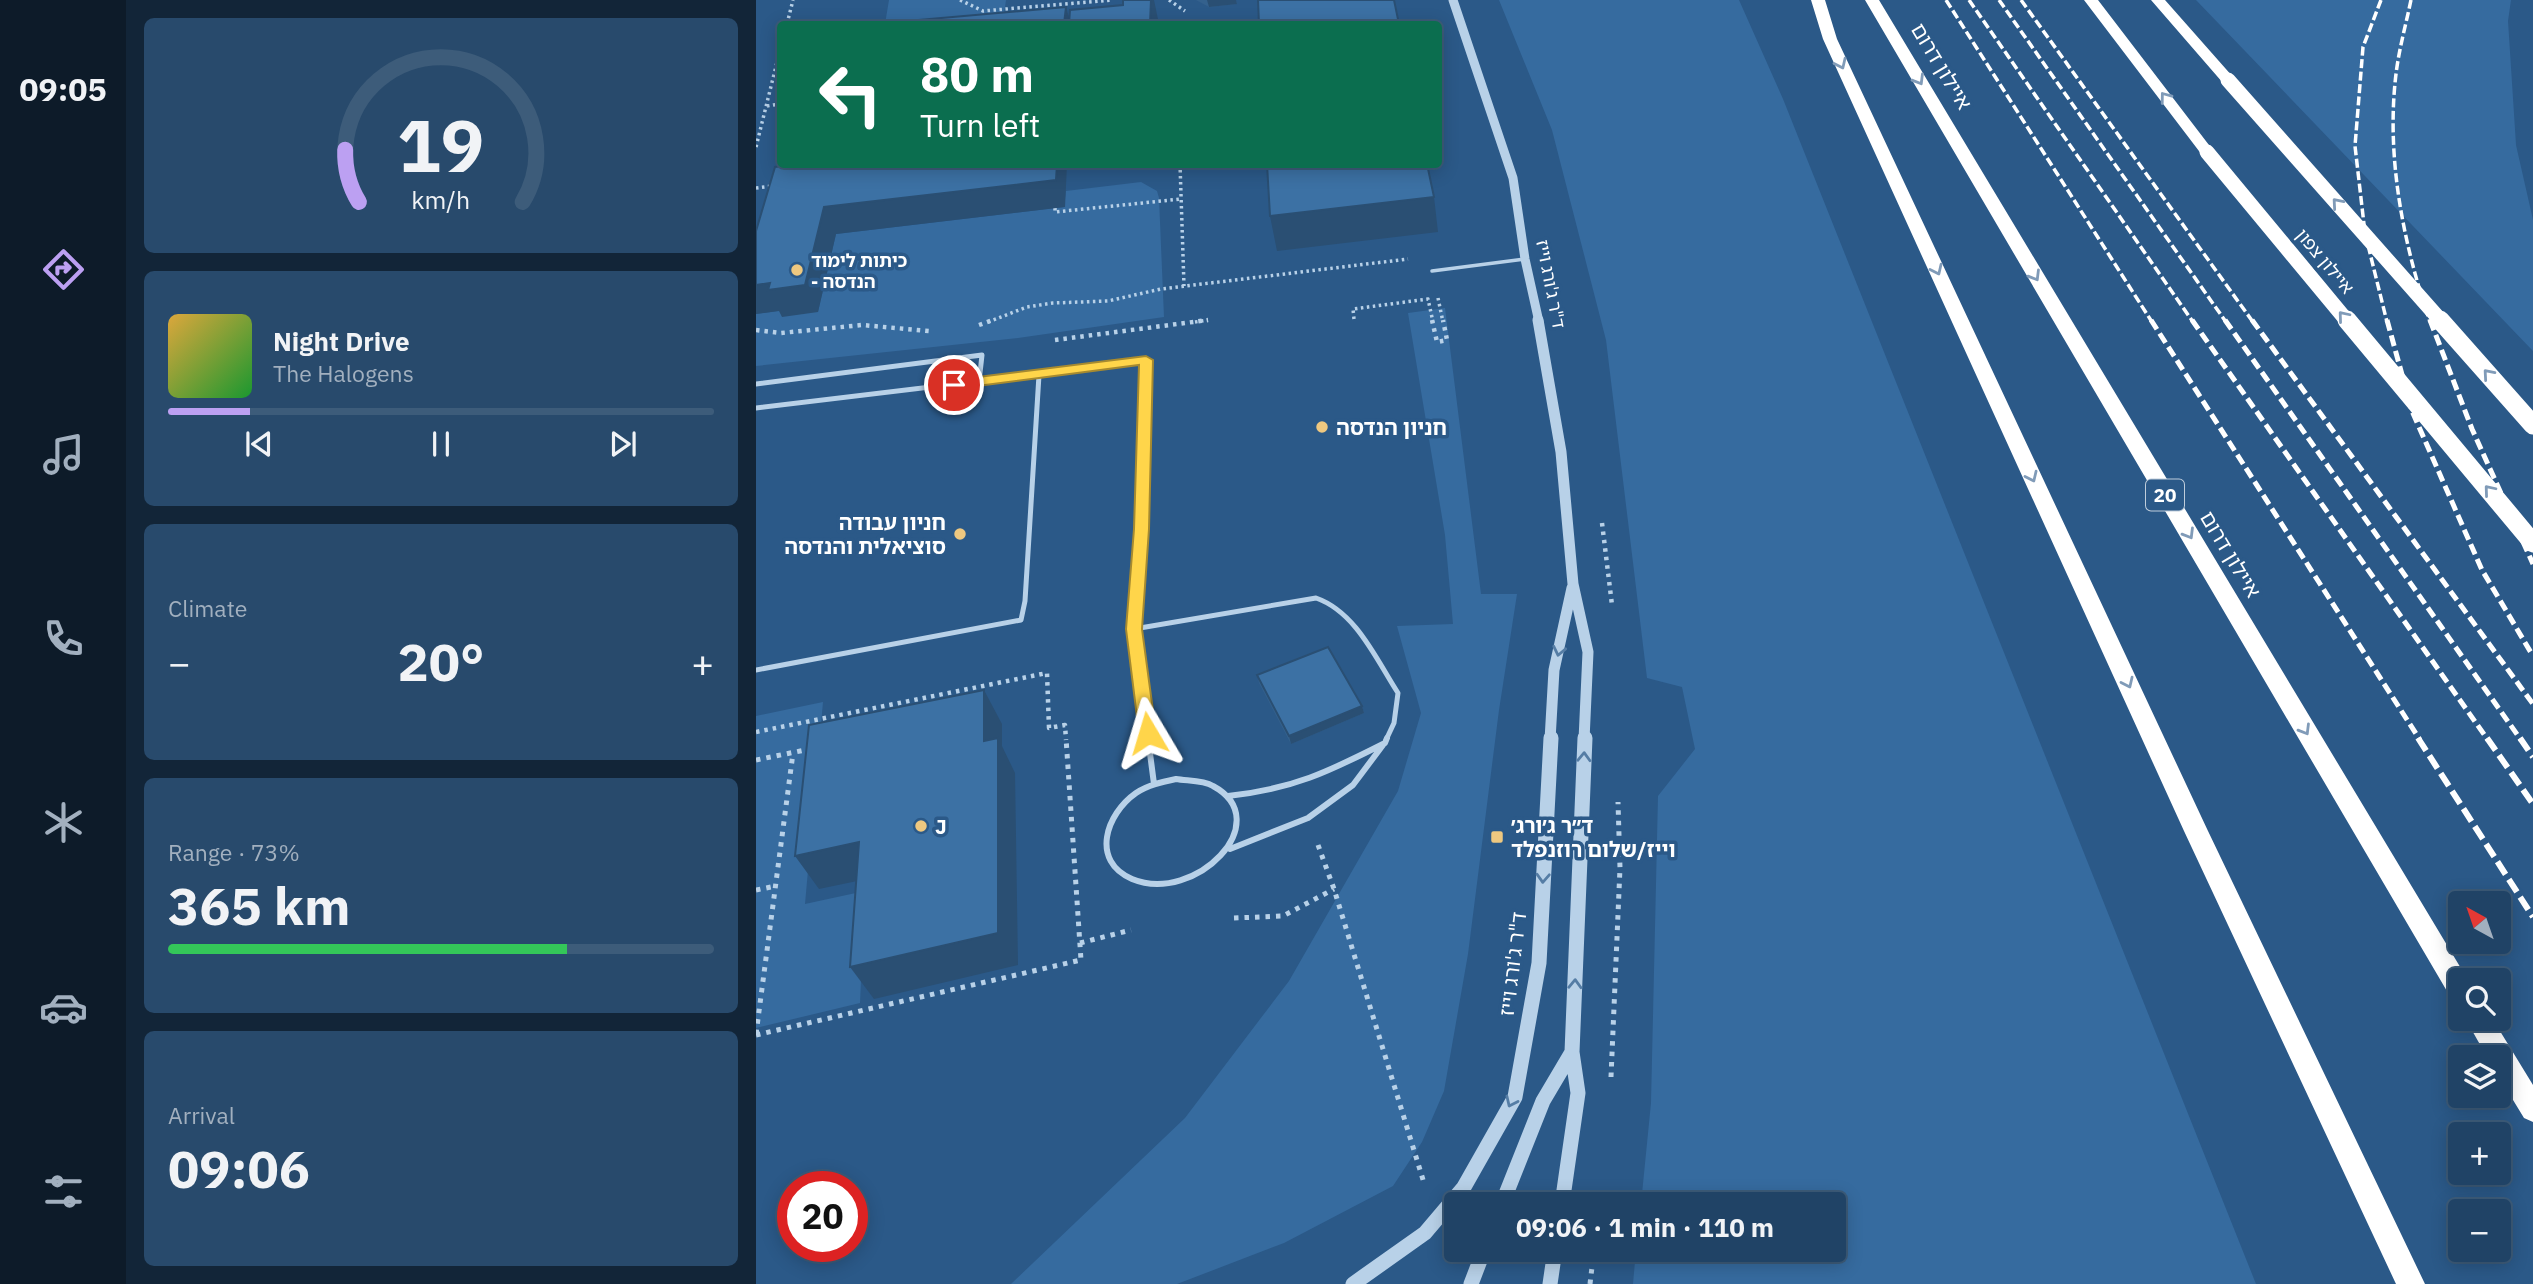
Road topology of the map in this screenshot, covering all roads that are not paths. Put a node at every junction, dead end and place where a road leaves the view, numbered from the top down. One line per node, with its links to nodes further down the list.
1 (1453, 0): 6 (street, ד"ר ג'ורג וייז)
2 (1818, 0): 32 (highway, one-way to 32)
3 (1872, 0): 21 (highway, איילון דרום / 20, one-way to 21)
4 (2091, 0): 13 (highway, איילון צפון, one-way to 4, bridge)
5 (2158, 0): 12 (highway, one-way to 5, bridge)
6 (1525, 259): 7 (lane); 14 (street, ד"ר ג'ורג וייז)
7 (1432, 271)
8 (1039, 375): 9 (lane); 15 (lane); 16 (lane)
9 (979, 382): 10 (lane); 11 (lane)
10 (756, 384)
11 (756, 408)
12 (2533, 425)
13 (2533, 542)
14 (1573, 584): 23 (street, ד"ר ג'ורג וייז, one-way to 14); 29 (street, ד"ר ג'ורג וייז, one-way to 29)
15 (1134, 629): 17 (lane); 18 (lane)
16 (756, 670)
17 (1385, 743): 19 (lane); 20 (lane)
18 (1154, 784): 19 (lane); 20 (lane)
19 (1228, 796): 20 (lane)
20 (1229, 849)
21 (2448, 970)
22 (2486, 1031): 24 (highway)
23 (1572, 1052): 25 (street, ד"ר ג'ורג וייז); 26 (street)
24 (2533, 1109)
25 (1507, 1192)
26 (1564, 1192)
27 (1479, 1262): 30 (street)
28 (1553, 1262): 31 (street)
29 (1353, 1284)
30 (1471, 1284)
31 (1550, 1284)
32 (2410, 1284)

